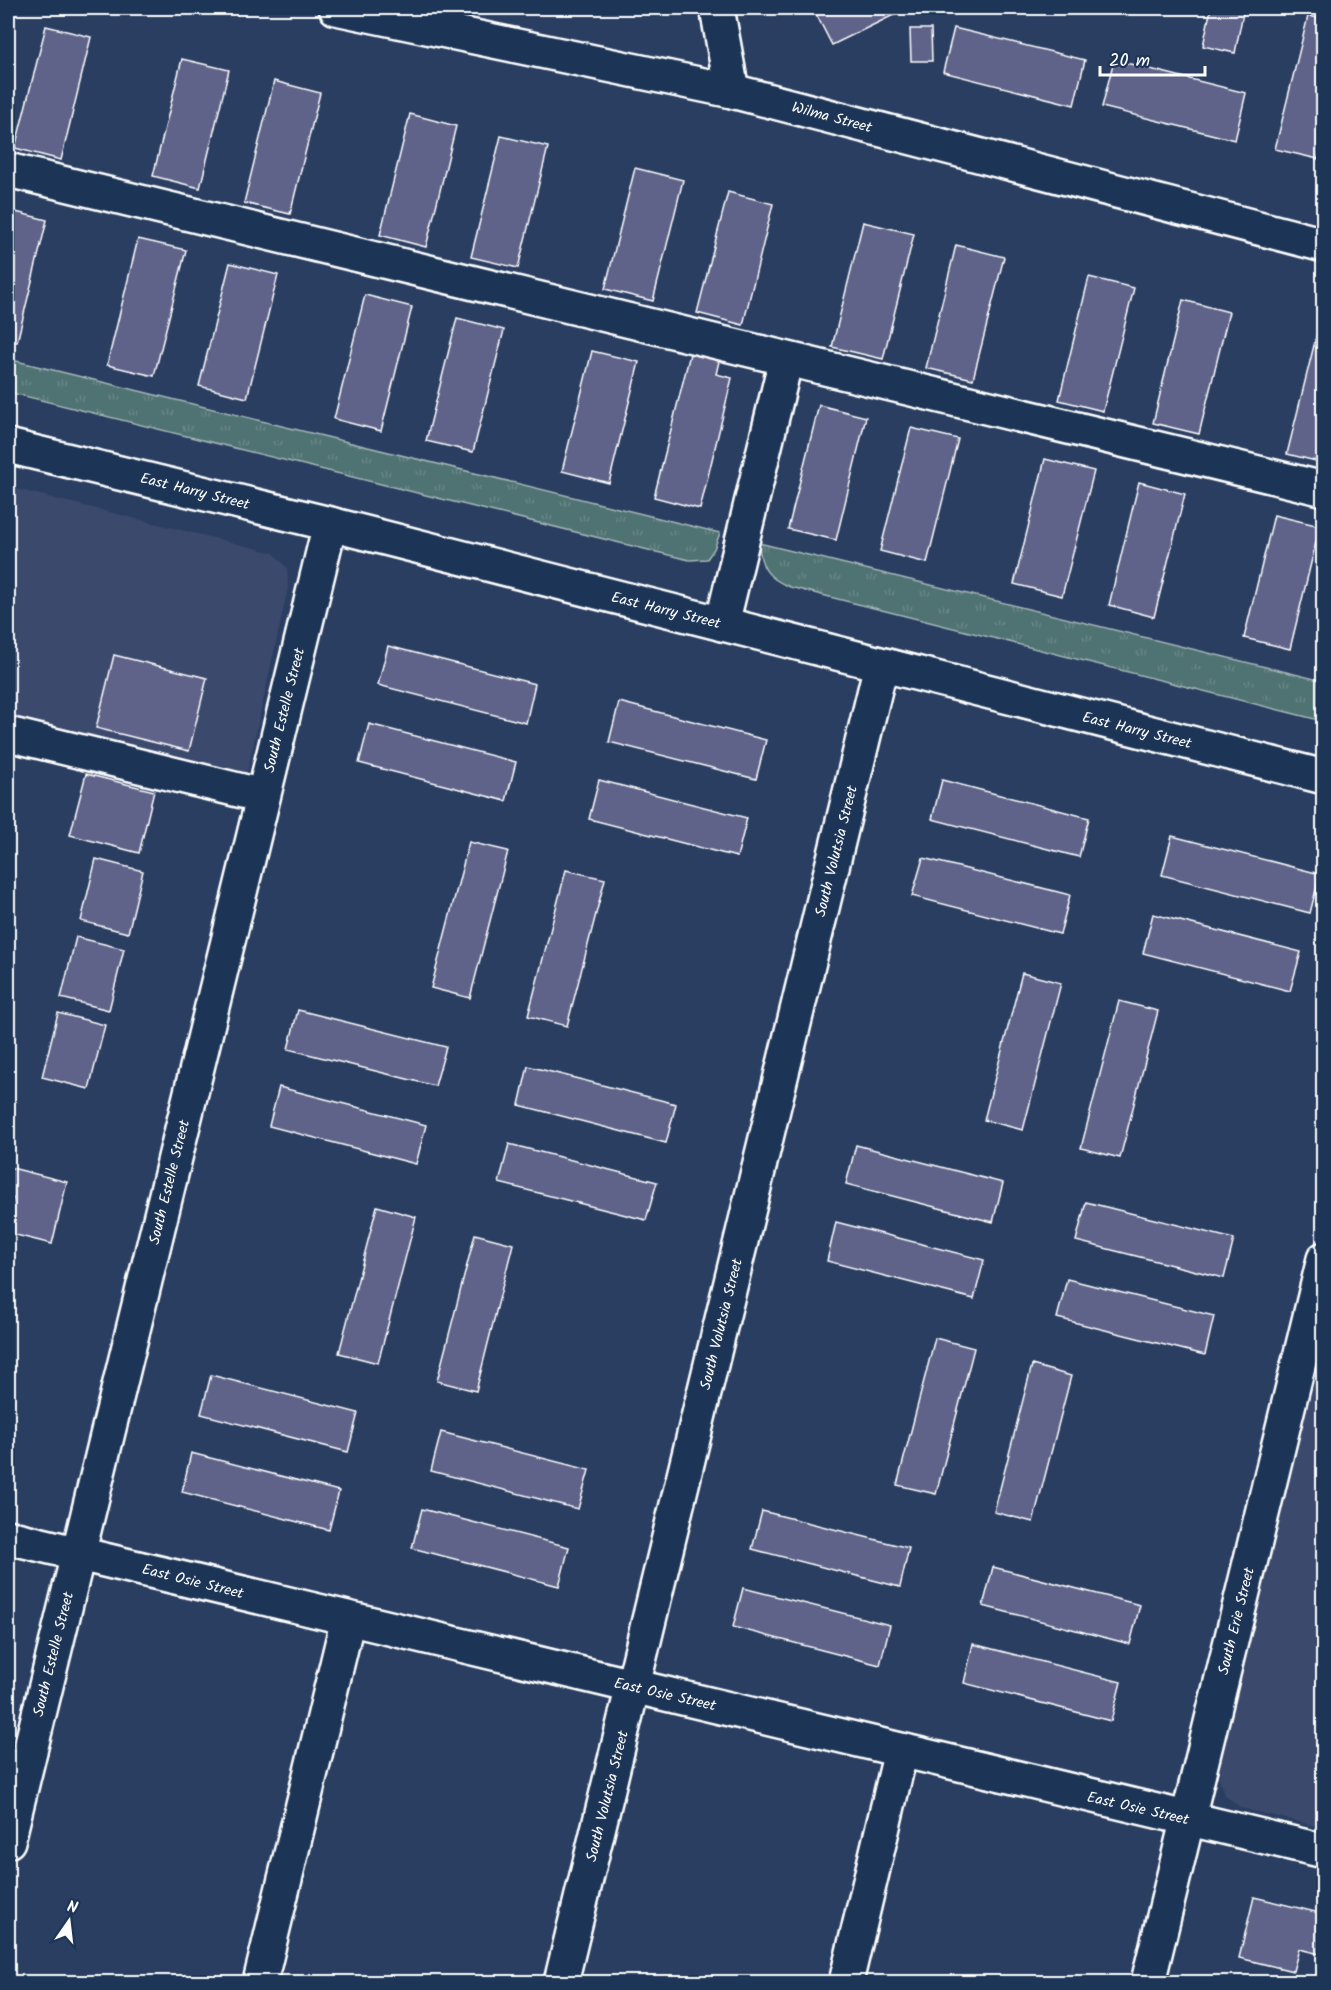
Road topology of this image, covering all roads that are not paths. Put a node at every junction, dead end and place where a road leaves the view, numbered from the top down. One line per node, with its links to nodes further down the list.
1 (336, 8): 3 (street, Wilma Street)
2 (717, 8): 3 (street)
3 (732, 91): 5 (street, Wilma Street)
4 (8, 170): 6 (street)
5 (1323, 245)
6 (786, 359): 8 (street); 10 (street)
7 (8, 446): 9 (street, East Harry Street)
8 (1323, 489)
9 (330, 524): 10 (street, East Harry Street); 14 (street, South Estelle Street)
10 (722, 624): 11 (street, East Harry Street)
11 (881, 665): 13 (street, East Harry Street); 19 (street, South Volutsia Street)
12 (8, 734): 14 (street)
13 (1323, 777)
14 (263, 796): 17 (street, South Estelle Street)
15 (1323, 1258): 21 (street, South Erie Street)
16 (8, 1537): 17 (street, East Osie Street)
17 (78, 1554): 18 (street, East Osie Street); 22 (street, South Estelle Street)
18 (348, 1619): 19 (street, East Osie Street); 24 (street)
19 (633, 1687): 20 (street, East Osie Street); 25 (street, South Volutsia Street)
20 (901, 1751): 21 (street, East Osie Street); 26 (street)
21 (1187, 1820): 23 (street, East Osie Street); 27 (street, South Erie Street)
22 (8, 1840)
23 (1323, 1851)
24 (260, 1983)
25 (561, 1983)
26 (846, 1983)
27 (1148, 1983)

